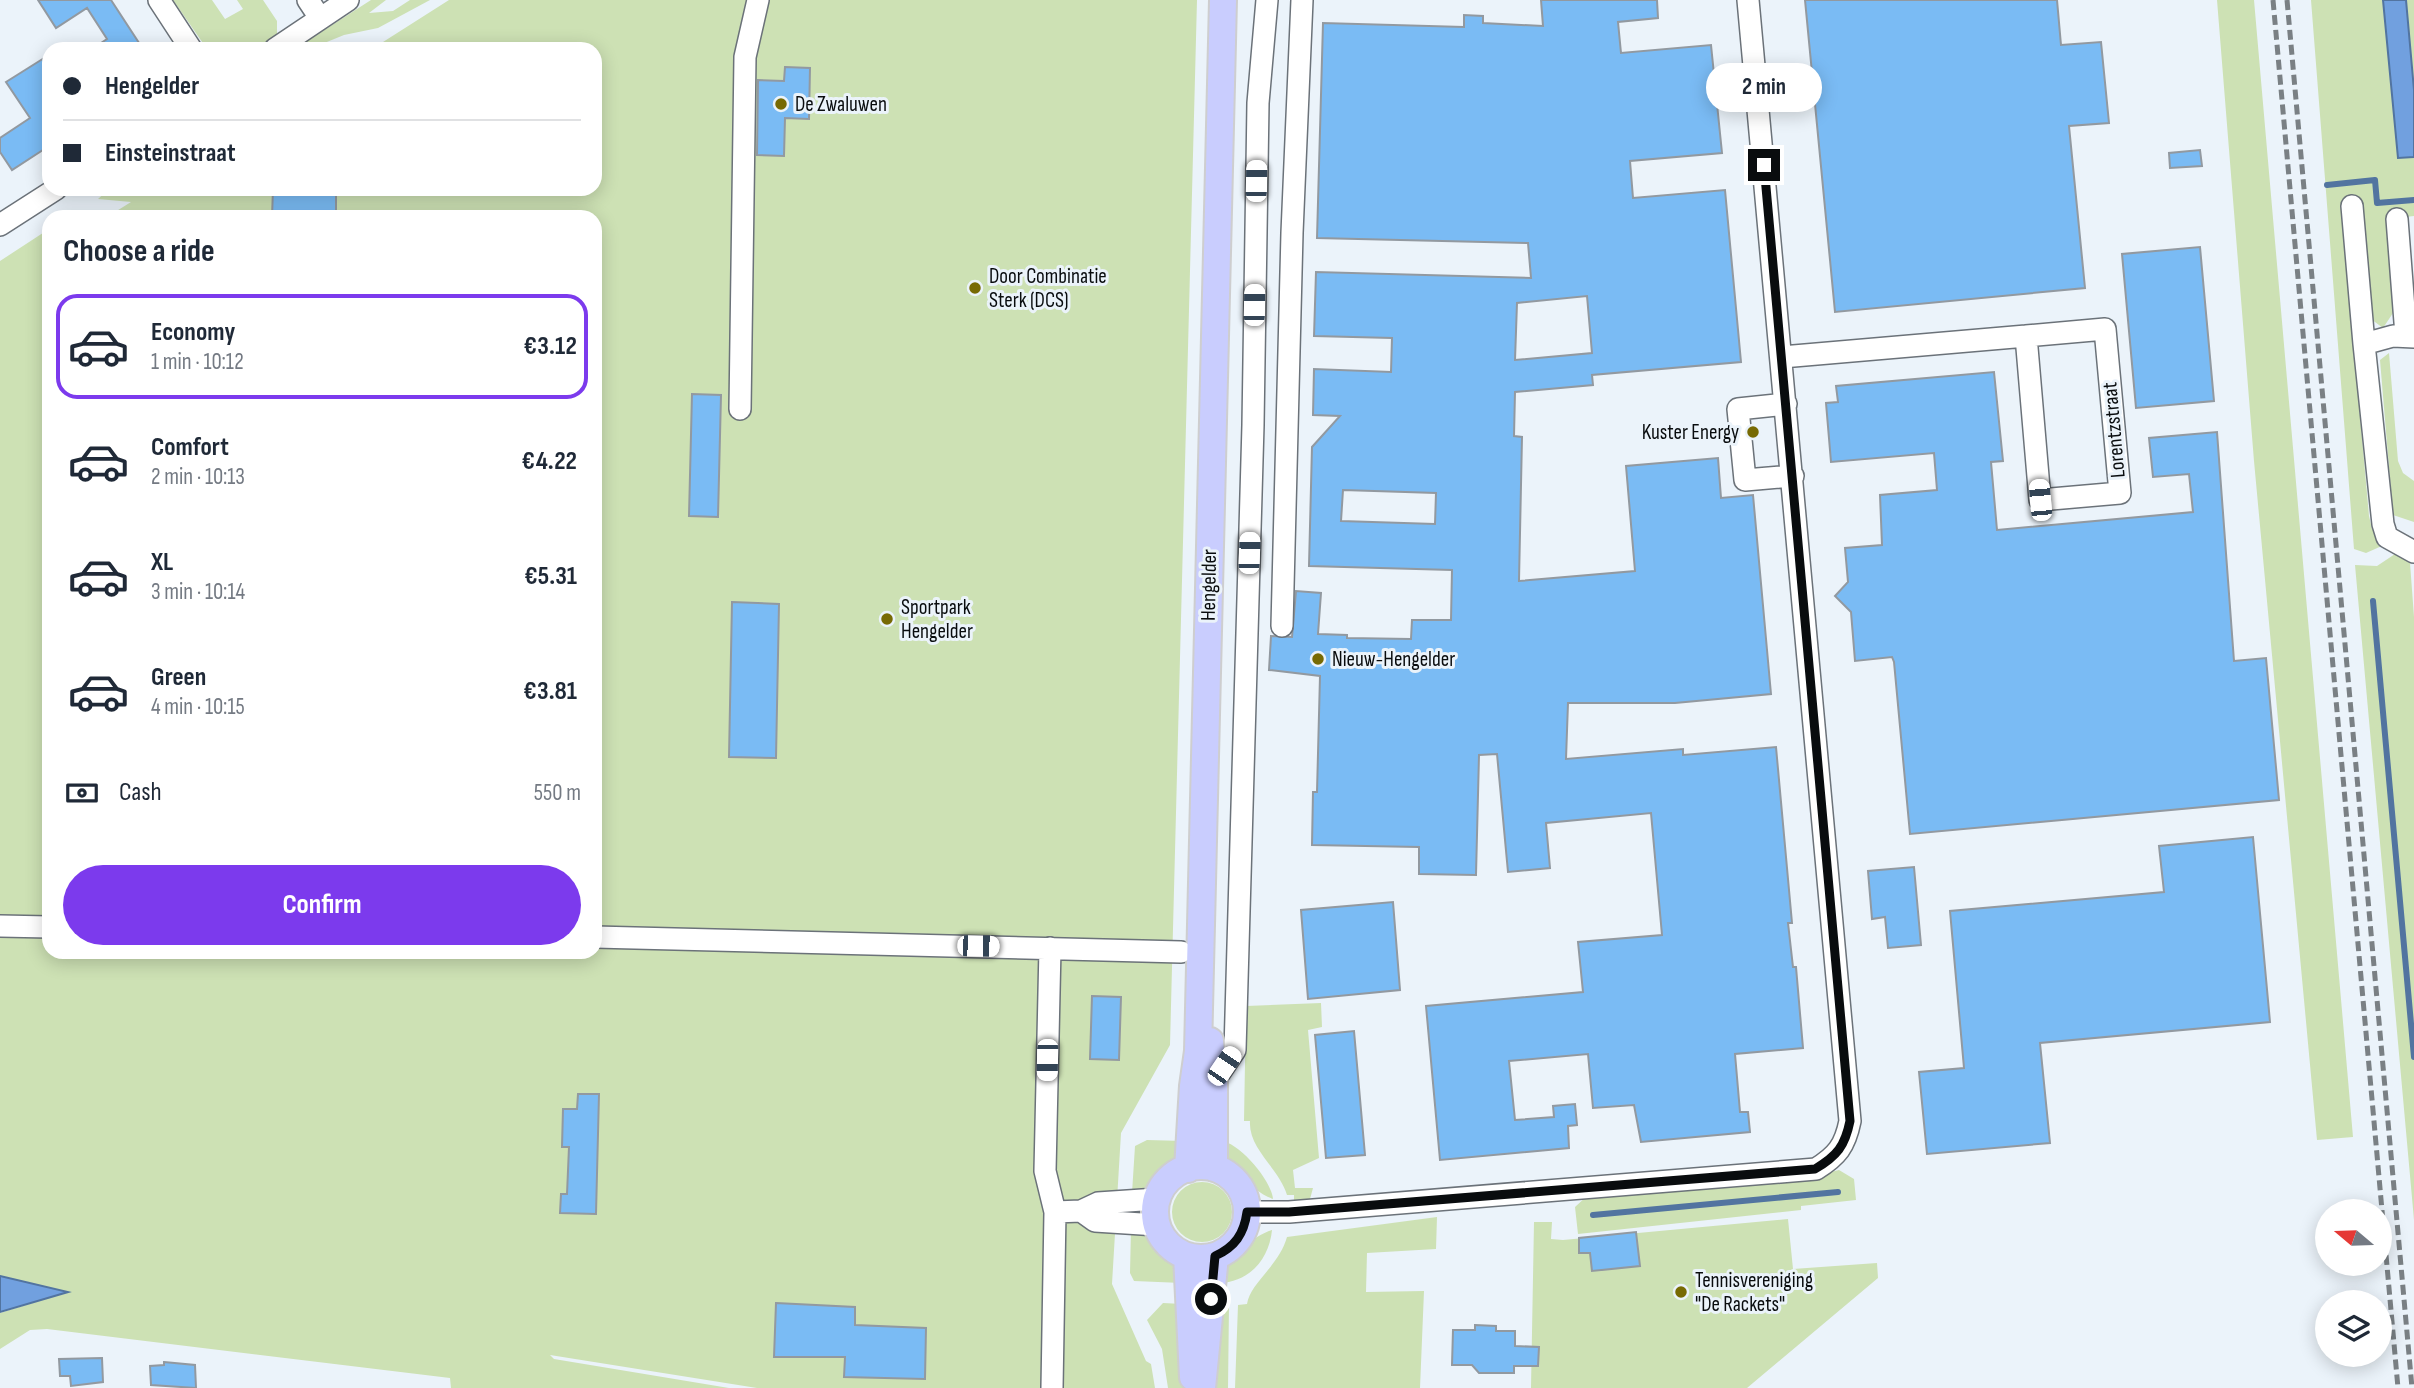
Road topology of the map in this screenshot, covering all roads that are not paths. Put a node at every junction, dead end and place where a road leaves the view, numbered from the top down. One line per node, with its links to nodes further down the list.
1 (159, 0): 11 (street)
2 (308, 0): 10 (street)
3 (348, 0): 10 (street)
4 (758, 0): 26 (street)
5 (1223, 0): 40 (main road, Hengelder)
6 (1240, 0): 39 (main road, Hengelder)
7 (1748, 0): 24 (street)
8 (1266, 7): 9 (street); 17 (street, Hengelder)
9 (1302, 8): 18 (street)
10 (320, 18): 12 (street)
11 (186, 42)
12 (285, 42)
13 (45, 196): 16 (street)
14 (2351, 206): 21 (street)
15 (2397, 219): 20 (street)
16 (0, 225)
17 (1255, 232): 18 (street); 22 (street, Hengelder)
18 (1292, 233): 23 (street)
19 (2026, 336): 19 (street, Lorentzstraat); 24 (street, Lorentzstraat)
20 (2410, 336): 21 (street)
21 (2364, 344): 30 (street)
22 (1253, 354): 23 (street); 27 (street, Hengelder)
23 (1289, 354): 28 (street)
24 (1782, 357): 25 (street)
25 (1786, 404): 29 (street); 29 (street)
26 (740, 409)
27 (1253, 425): 28 (street); 31 (street, Hengelder)
28 (1287, 425): 32 (street)
29 (1793, 476): 43 (street)
30 (2414, 552)
31 (1248, 578): 32 (street); 39 (street, Hengelder)
32 (1283, 579): 33 (street)
33 (1282, 626)
34 (0, 926): 35 (street)
35 (42, 927)
36 (602, 937): 37 (street)
37 (1050, 948): 38 (street); 41 (street)
38 (1181, 951)
39 (1214, 1081): 40 (main road, Hengelder)
40 (1201, 1168): 42 (main road); 43 (main road)
41 (1055, 1212): 42 (street); 46 (street)
42 (1157, 1212): 44 (main road)
43 (1247, 1212): 45 (main road)
44 (1187, 1256): 45 (main road); 47 (main road)
45 (1215, 1256): 48 (main road)
46 (1052, 1388)
47 (1193, 1388)
48 (1202, 1388)

